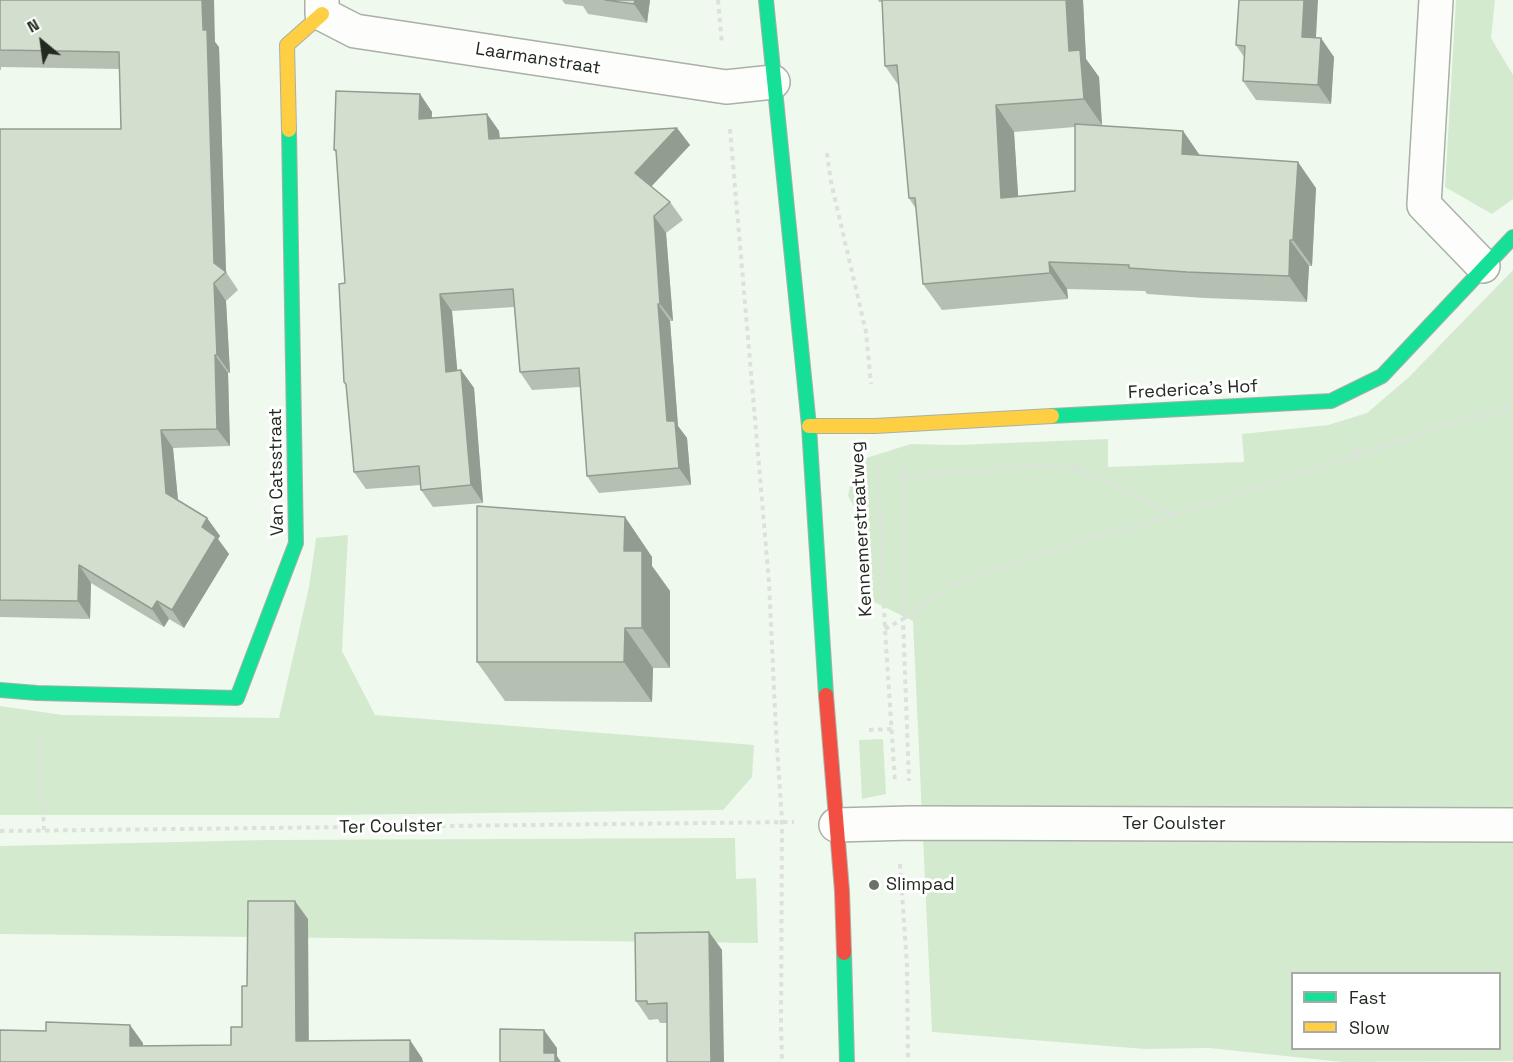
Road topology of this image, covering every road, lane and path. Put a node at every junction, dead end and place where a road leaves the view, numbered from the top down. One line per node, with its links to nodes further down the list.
1 (718, 0): 6 (path)
2 (766, 0): 5 (street)
3 (1436, 0): 9 (street)
4 (322, 7): 6 (street, Laarmanstraat); 21 (street, Van Catsstraat)
5 (773, 82): 6 (street, Laarmanstraat); 13 (street)
6 (726, 87): 22 (path)
7 (826, 149): 14 (path, Kennemerstraatweg)
8 (1513, 237): 9 (street, Frederica's Hof)
9 (1483, 267): 10 (street, Frederica's Hof)
10 (1338, 397): 12 (street, Frederica's Hof); 15 (path)
11 (1513, 405): 15 (path)
12 (1081, 415): 14 (street, Frederica's Hof); 16 (path)
13 (809, 426): 14 (street, Frederica's Hof); 24 (street)
14 (875, 426): 19 (path, Kennemerstraatweg)
15 (1359, 455): 17 (path)
16 (1078, 469): 17 (path); 18 (path)
17 (1173, 514): 18 (path)
18 (903, 619): 19 (path); 23 (path)
19 (885, 629): 23 (path, Kennemerstraatweg)
20 (0, 690): 21 (street, Van Catsstraat)
21 (37, 693): 26 (path)
22 (782, 821): 26 (path, Ter Coulster); 28 (path)
23 (904, 823): 24 (street, Ter Coulster); 25 (street, Ter Coulster); 30 (path, Kennemerstraatweg)
24 (836, 825): 29 (street)
25 (1513, 825)
26 (44, 830): 27 (path, Ter Coulster)
27 (0, 831)
28 (782, 1062)
29 (847, 1062)
30 (908, 1062)

